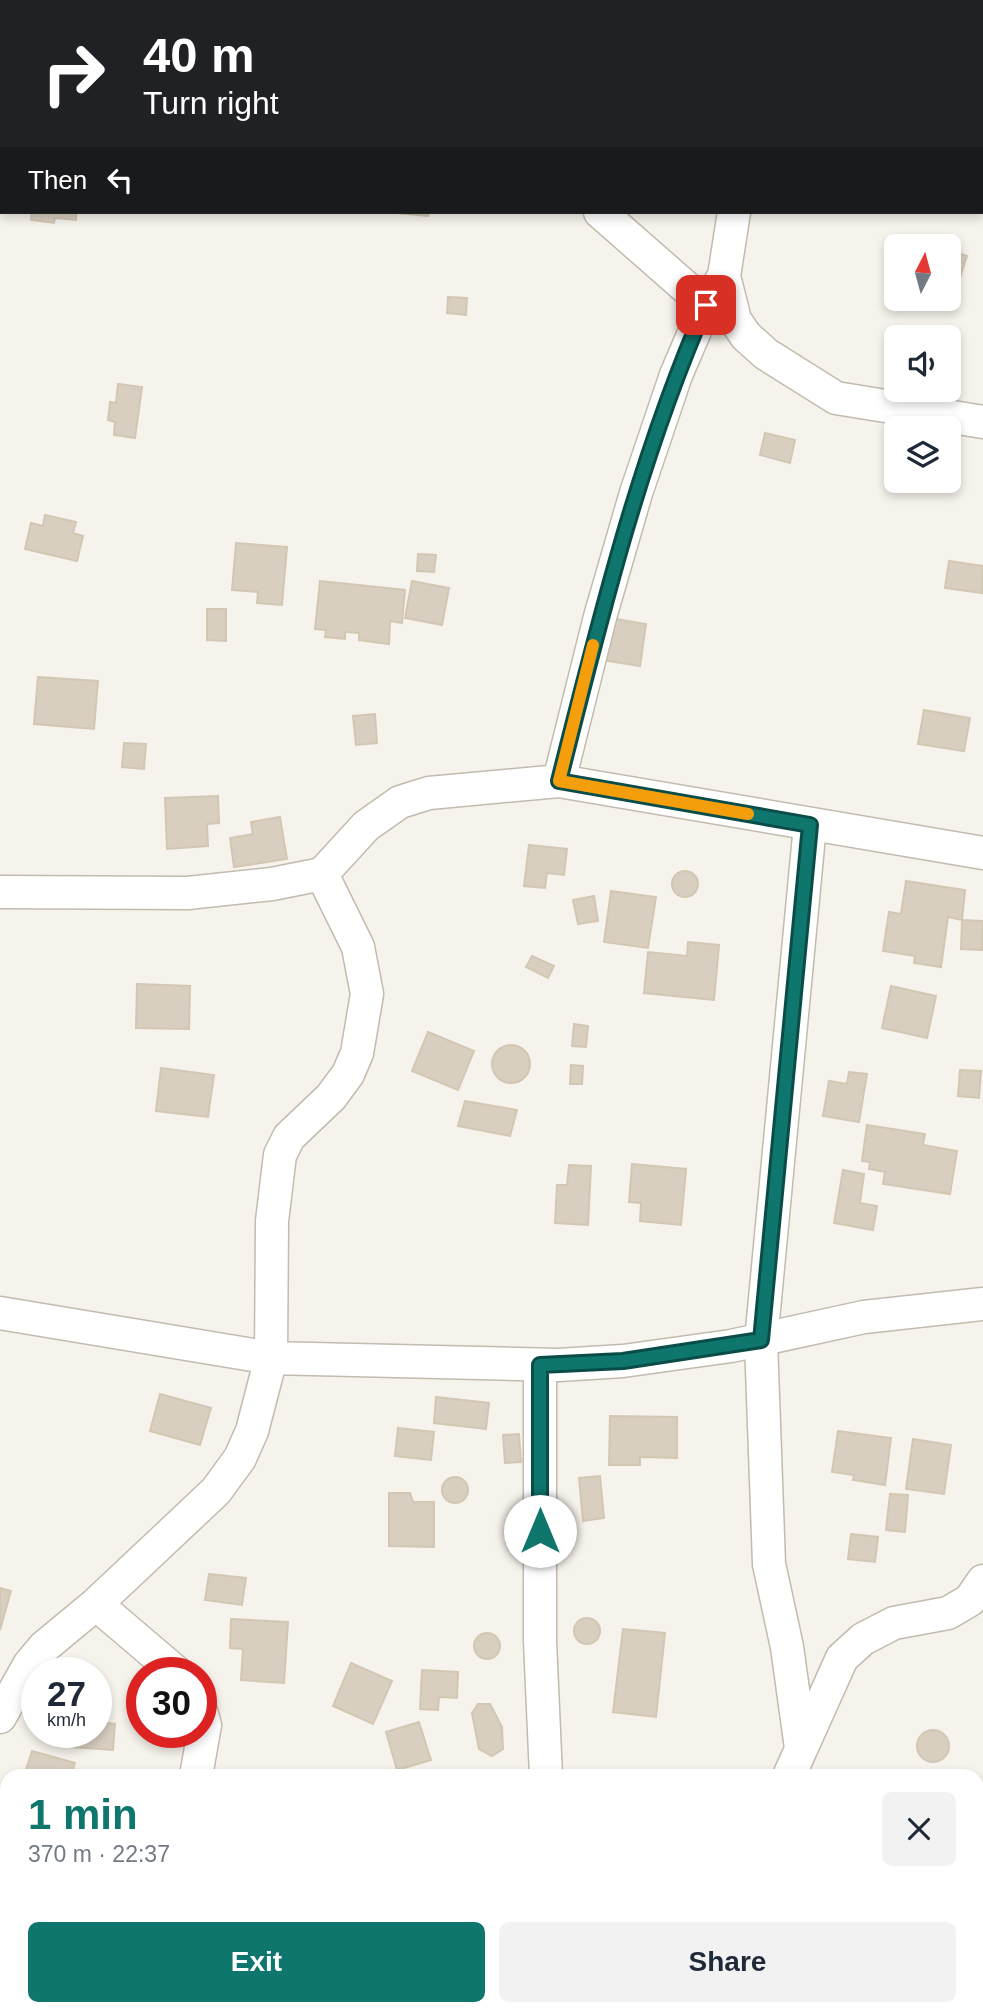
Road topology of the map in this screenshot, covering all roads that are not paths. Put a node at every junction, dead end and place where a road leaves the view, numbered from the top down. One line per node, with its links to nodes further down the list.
1 (602, 214): 4 (street)
2 (734, 214): 3 (street)
3 (724, 276): 4 (street); 5 (street)
4 (706, 305): 6 (street)
5 (983, 422)
6 (559, 781): 7 (street); 9 (street)
7 (810, 825): 8 (street); 13 (street)
8 (983, 853)
9 (322, 874): 10 (street); 14 (street)
10 (0, 892)
11 (983, 1304): 13 (street)
12 (0, 1313): 14 (street)
13 (761, 1340): 15 (street); 21 (street)
14 (271, 1358): 15 (street); 17 (street)
15 (540, 1365): 23 (street)
16 (983, 1581): 21 (street)
17 (96, 1604): 18 (street); 19 (street)
18 (158, 1657)
19 (0, 1717)
20 (201, 1748): 22 (street)
21 (795, 1762)
22 (197, 1769)
23 (545, 1769)

